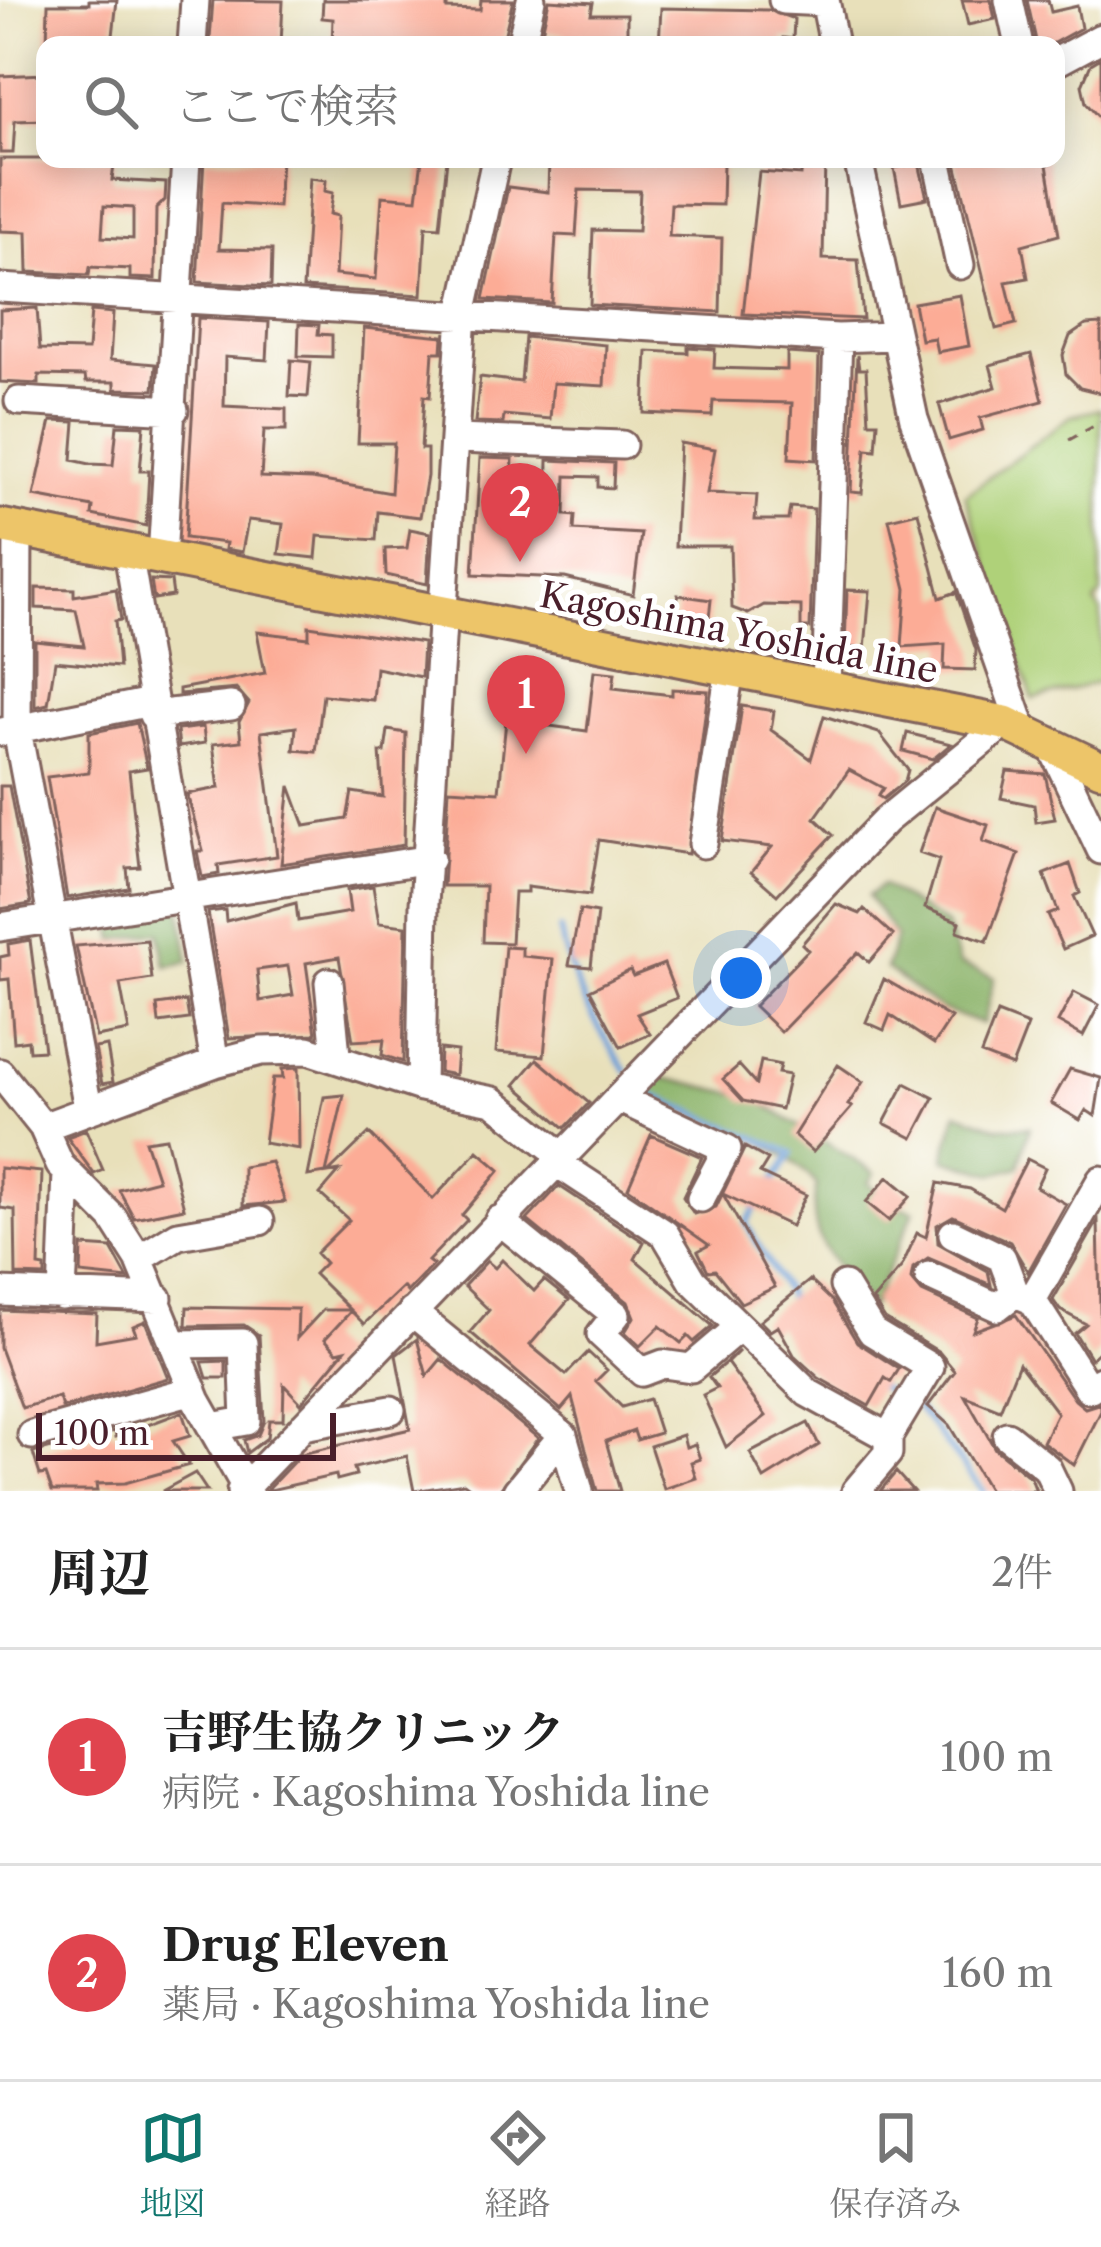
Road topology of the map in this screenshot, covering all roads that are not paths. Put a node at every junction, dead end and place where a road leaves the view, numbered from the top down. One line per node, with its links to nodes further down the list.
1 (194, 0): 6 (street)
2 (531, 0): 7 (street)
3 (783, 0): 5 (street)
4 (1010, 0): 9 (street)
5 (825, 1): 8 (street)
6 (192, 36)
7 (523, 36)
8 (832, 36)
9 (1017, 36)
10 (1101, 38): 11 (street)
11 (1065, 57)
12 (185, 168): 18 (street)
13 (494, 168): 19 (street)
14 (860, 168): 20 (street)
15 (940, 168): 16 (street)
16 (960, 265)
17 (0, 288): 18 (street)
18 (178, 298): 19 (street); 23 (street)
19 (462, 314): 21 (street); 24 (street)
20 (892, 336): 21 (street); 35 (street)
21 (838, 338): 31 (street)
22 (19, 400): 23 (street)
23 (174, 410): 28 (street)
24 (457, 439): 25 (street); 29 (street)
25 (622, 446)
26 (9, 528): 27 (main road, Kagoshima Yoshida line); 34 (street)
27 (128, 552): 28 (main road, Kagoshima Yoshida line); 33 (street)
28 (162, 558): 29 (main road, Kagoshima Yoshida line)
29 (447, 616): 30 (main road, Kagoshima Yoshida line); 39 (street)
30 (730, 669): 31 (main road, Kagoshima Yoshida line); 37 (street)
31 (826, 687): 35 (main road, Kagoshima Yoshida line)
32 (231, 706): 33 (street)
33 (152, 708): 34 (street); 40 (street)
34 (8, 716): 41 (street)
35 (1026, 732): 36 (main road, Kagoshima Yoshida line); 38 (street); 48 (street)
36 (1101, 769)
37 (703, 844)
38 (1101, 850)
39 (430, 859): 40 (street); 47 (street)
40 (188, 895): 41 (street); 45 (street)
41 (56, 918): 42 (street); 49 (street)
42 (0, 927)
43 (329, 982): 44 (street)
44 (337, 1055): 45 (street); 47 (street)
45 (215, 1063): 49 (street)
46 (0, 1073): 50 (street)
47 (421, 1087): 51 (street)
48 (620, 1099): 51 (street); 54 (street)
49 (88, 1108): 50 (street)
50 (43, 1127): 52 (street)
51 (560, 1154): 55 (street); 66 (street)
52 (68, 1173): 58 (street); 62 (street)
53 (1101, 1180): 63 (street)
54 (701, 1198)
55 (499, 1220): 65 (street); 66 (street)
56 (260, 1221): 58 (street)
57 (953, 1234): 63 (street)
58 (139, 1259): 64 (street)
59 (929, 1276): 63 (street)
60 (844, 1286): 71 (street)
61 (0, 1292): 62 (street)
62 (62, 1296): 64 (street)
63 (1023, 1296): 68 (street)
64 (158, 1298): 67 (street)
65 (412, 1312): 72 (street); 75 (street)
66 (736, 1329): 71 (street)
67 (176, 1344): 69 (street); 73 (street)
68 (1101, 1381)
69 (193, 1390): 73 (street); 74 (street)
70 (391, 1410): 72 (street)
71 (899, 1417): 80 (street)
72 (303, 1426): 77 (street)
73 (212, 1427): 77 (street)
74 (32, 1436)
75 (563, 1436): 78 (street); 79 (street)
76 (1006, 1436): 81 (street)
77 (245, 1489)
78 (518, 1491)
79 (579, 1491)
80 (856, 1491)
81 (1058, 1491)

